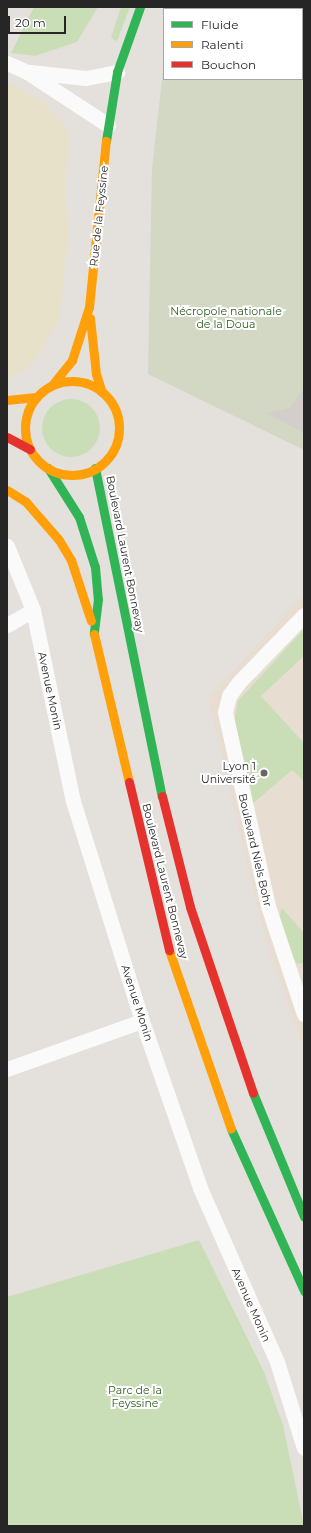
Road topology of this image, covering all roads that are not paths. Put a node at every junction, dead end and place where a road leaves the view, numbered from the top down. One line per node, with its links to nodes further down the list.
1 (140, 7): 4 (main road, Rue de la Feyssine)
2 (7, 63): 3 (street)
3 (27, 72): 4 (street); 5 (street)
4 (117, 72): 5 (main road, Rue de la Feyssine)
5 (108, 125): 6 (main road, Rue de la Feyssine)
6 (89, 307): 7 (main road, Rue de la Feyssine); 8 (main road, Rue de la Feyssine)
7 (52, 385): 8 (main road, Boulevard Laurent Bonnevay); 9 (main road)
8 (102, 392): 14 (main road, Boulevard Laurent Bonnevay)
9 (36, 397): 10 (main road); 12 (main road)
10 (7, 400)
11 (7, 437): 12 (main road, Boulevard Laurent Bonnevay)
12 (30, 449): 13 (main road, Boulevard Laurent Bonnevay)
13 (48, 468): 14 (main road, Boulevard Laurent Bonnevay); 20 (main road, Boulevard Laurent Bonnevay)
14 (96, 468): 24 (main road, Boulevard Laurent Bonnevay)
15 (7, 490): 20 (main road)
16 (7, 546): 17 (street, Avenue Monin)
17 (33, 610): 19 (street); 22 (street, Avenue Monin)
18 (304, 615): 21 (street, Boulevard Niels Bohr)
19 (7, 625)
20 (94, 632): 25 (main road, Boulevard Laurent Bonnevay)
21 (304, 1014)
22 (142, 1021): 23 (street); 26 (street, Avenue Monin)
23 (7, 1070)
24 (304, 1217)
25 (304, 1291)
26 (304, 1448)

